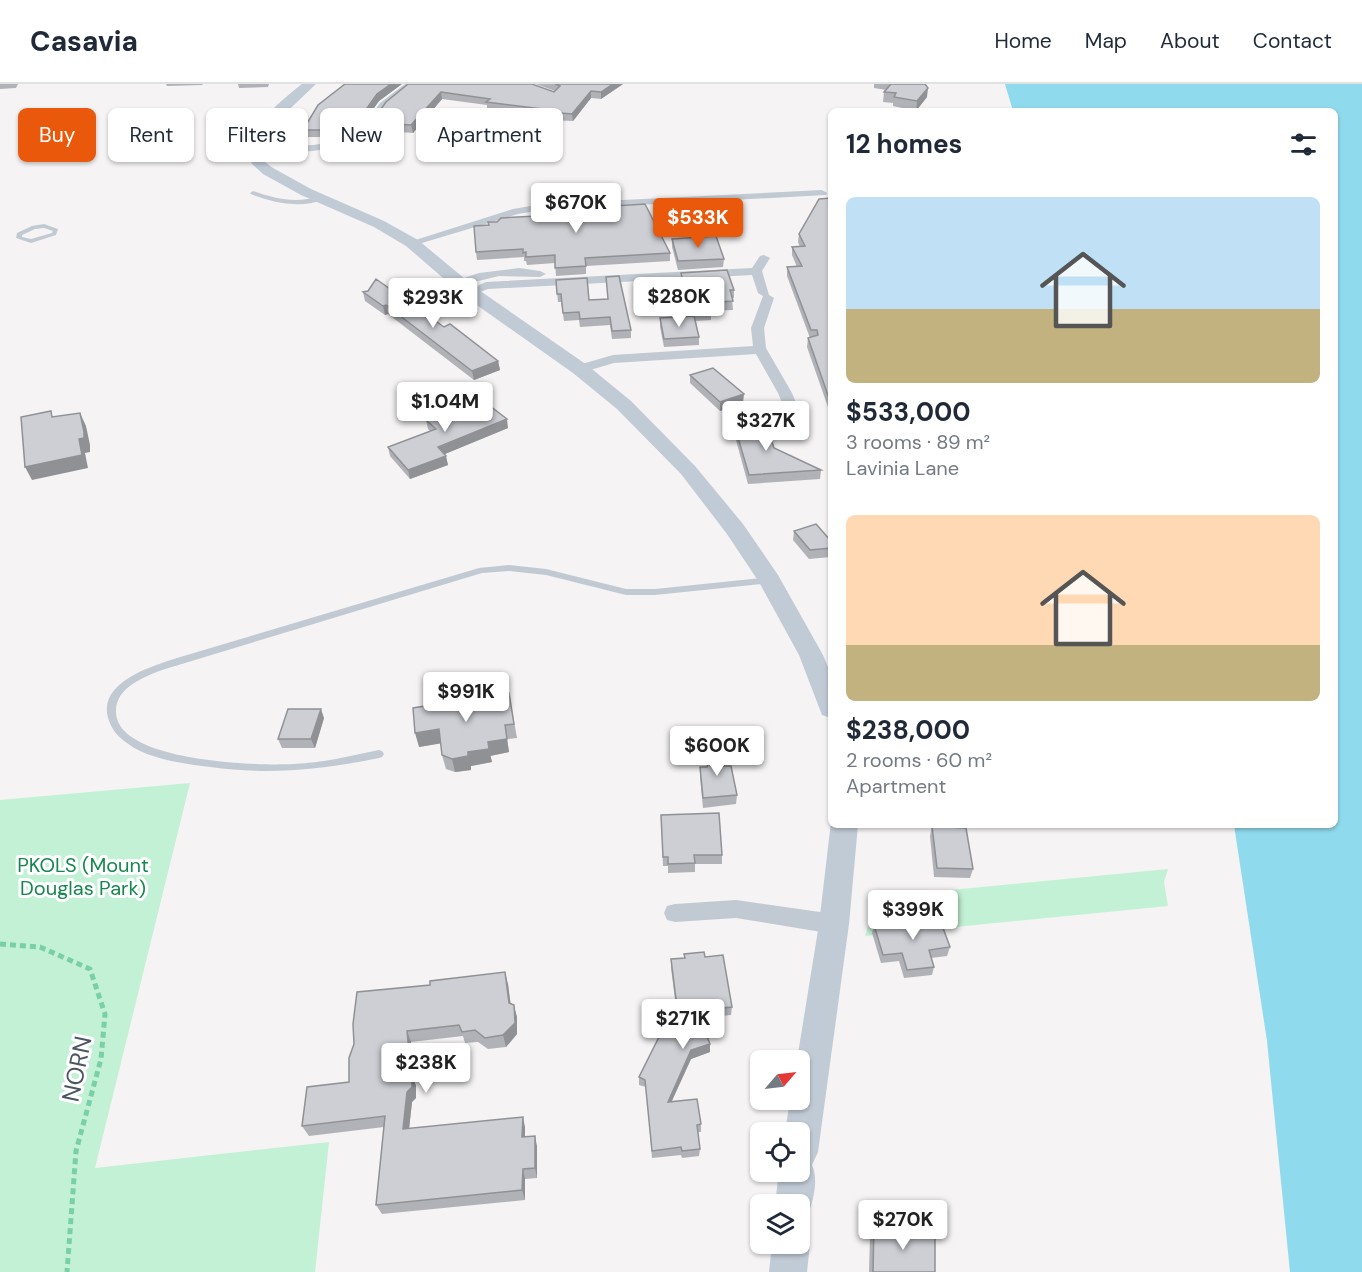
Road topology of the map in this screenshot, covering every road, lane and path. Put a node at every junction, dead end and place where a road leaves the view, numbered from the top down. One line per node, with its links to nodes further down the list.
1 (310, 84): 3 (main road)
2 (411, 84): 4 (street)
3 (285, 108)
4 (308, 148)
5 (258, 162): 8 (main road)
6 (253, 193): 8 (lane)
7 (822, 193): 10 (street)
8 (322, 199): 10 (main road)
9 (56, 230): 9 (lane)
10 (412, 243): 13 (main road)
11 (764, 258): 12 (street)
12 (756, 271): 13 (street); 14 (street)
13 (464, 287): 15 (main road)
14 (758, 350): 15 (street); 16 (street)
15 (580, 369): 17 (main road)
16 (801, 432)
17 (770, 580): 18 (main road); 19 (lane)
18 (828, 700)
19 (379, 753)
20 (843, 828): 22 (main road)
21 (675, 913): 22 (street)
22 (834, 924): 24 (main road)
23 (0, 944): 26 (path, NORN)
24 (804, 1122)
25 (789, 1254): 27 (main road)
26 (67, 1272)
27 (788, 1272)

